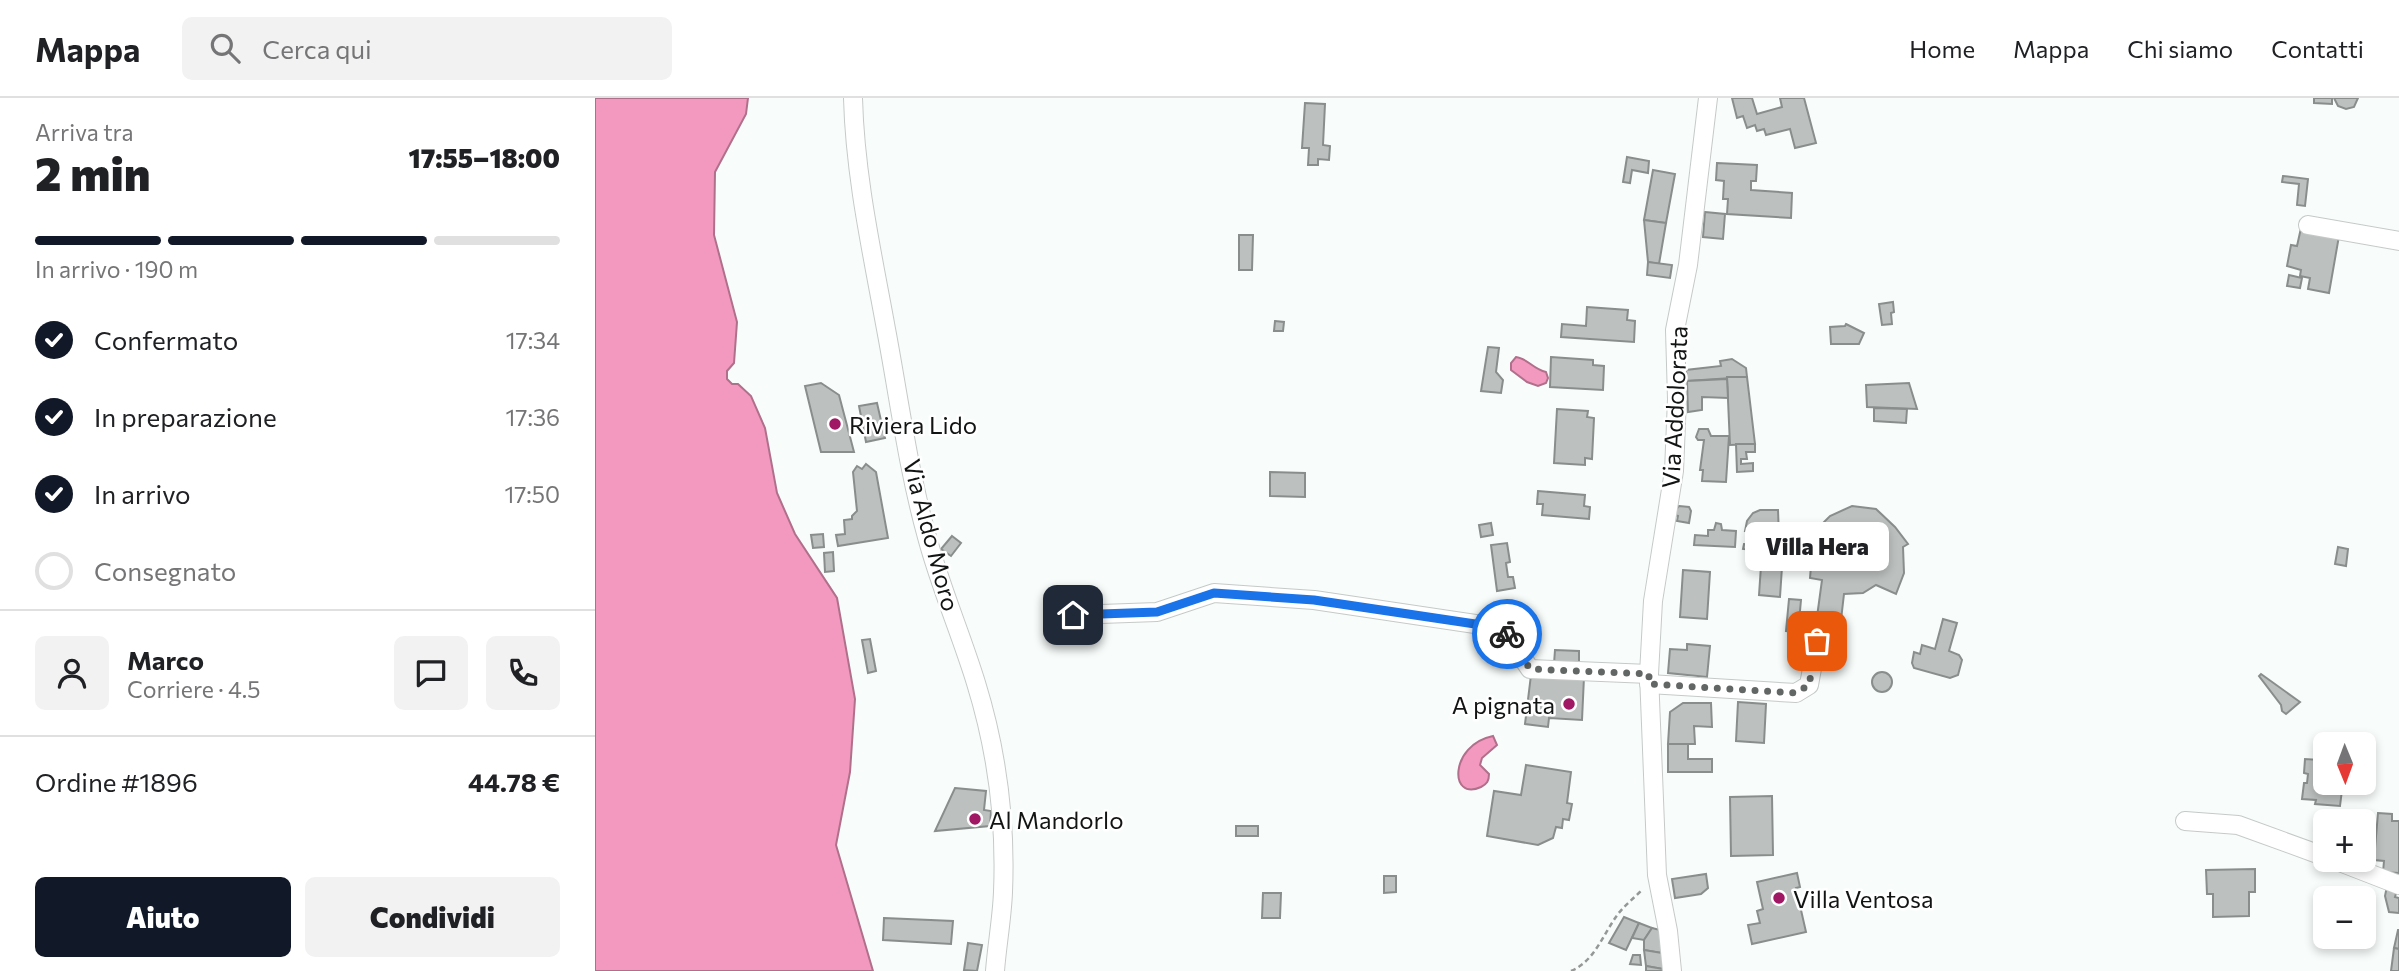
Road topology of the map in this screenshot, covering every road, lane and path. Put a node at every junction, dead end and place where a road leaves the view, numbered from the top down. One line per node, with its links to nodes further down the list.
1 (853, 98): 13 (street, Via Aldo Moro)
2 (1708, 98): 7 (street, Via Addolorata)
3 (2308, 225): 4 (street)
4 (2399, 241)
5 (1073, 615): 7 (street)
6 (1817, 641): 7 (street)
7 (1649, 679): 11 (street, Via Addolorata)
8 (2185, 821): 9 (street)
9 (2313, 852)
10 (2366, 872): 12 (street)
11 (1657, 875): 14 (path); 15 (street, Via Addolorata)
12 (2399, 885)
13 (995, 971)
14 (1571, 971)
15 (1672, 971)

